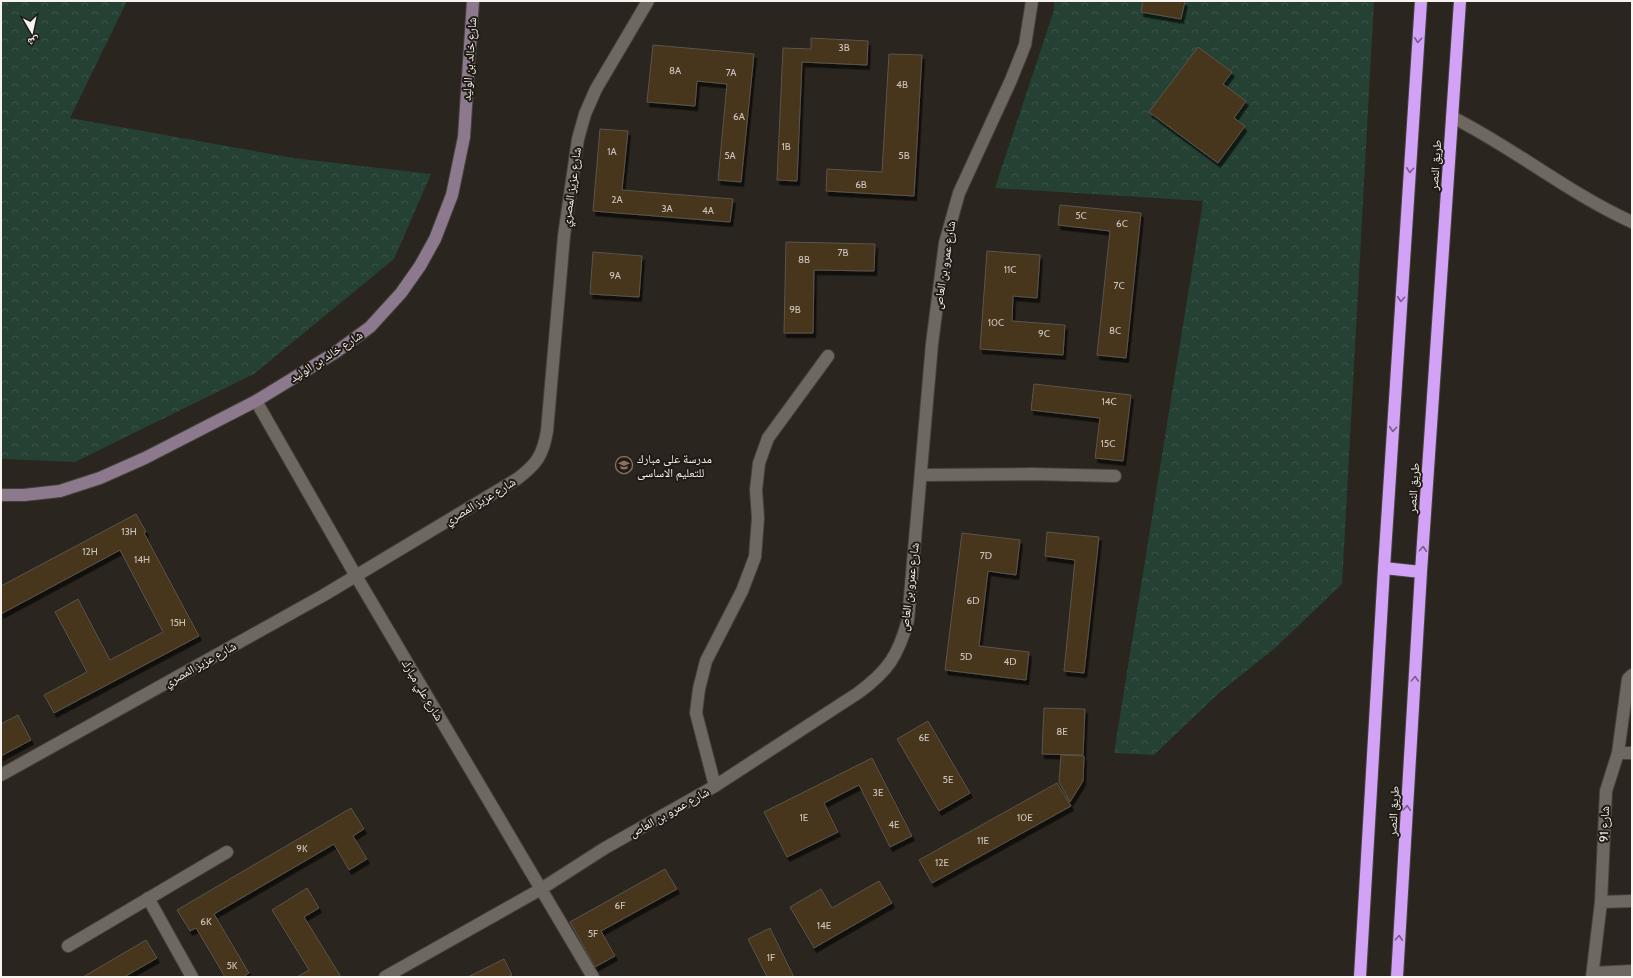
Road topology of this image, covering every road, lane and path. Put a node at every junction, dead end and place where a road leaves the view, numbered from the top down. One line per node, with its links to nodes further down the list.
1 (473, 1): 9 (street, شارع خالد بن الوليد)
2 (648, 1): 15 (street, شارع عزيز المصري)
3 (1032, 1): 10 (street, شارع عمرو بن العاص)
4 (1421, 1): 13 (highway, طريق النصر, one-way to 13)
5 (1460, 1): 6 (highway, طريق النصر)
6 (1452, 117): 7 (street); 14 (highway, طريق النصر, one-way to 6)
7 (1632, 222)
8 (828, 356): 20 (street)
9 (256, 401): 12 (street, شارع خالد بن الوليد); 15 (street, شارع علي مبارك)
10 (921, 475): 11 (street); 20 (street, شارع عمرو بن العاص)
11 (1115, 476)
12 (1, 495)
13 (1384, 568): 14 (highway); 32 (highway, طريق النصر)
14 (1422, 572): 33 (highway, طريق النصر, one-way to 14)
15 (356, 576): 19 (street, شارع عزيز المصري); 22 (street, شارع علي مبارك)
16 (1632, 675): 17 (street, شارع 91)
17 (1618, 753): 18 (street); 25 (street, شارع 91)
18 (1632, 753)
19 (1, 775)
20 (716, 786): 22 (street, شارع عمرو بن العاص)
21 (227, 852): 23 (street)
22 (540, 889): 30 (street, شارع عمرو بن العاص); 31 (street, شارع علي مبارك)
23 (148, 898): 26 (street); 29 (street)
24 (1632, 901): 25 (street)
25 (1601, 902): 28 (street, شارع 91)
26 (68, 946)
27 (1632, 971): 28 (street)
28 (1593, 975)
29 (192, 977)
30 (385, 977)
31 (593, 977)
32 (1360, 977)
33 (1397, 977)

